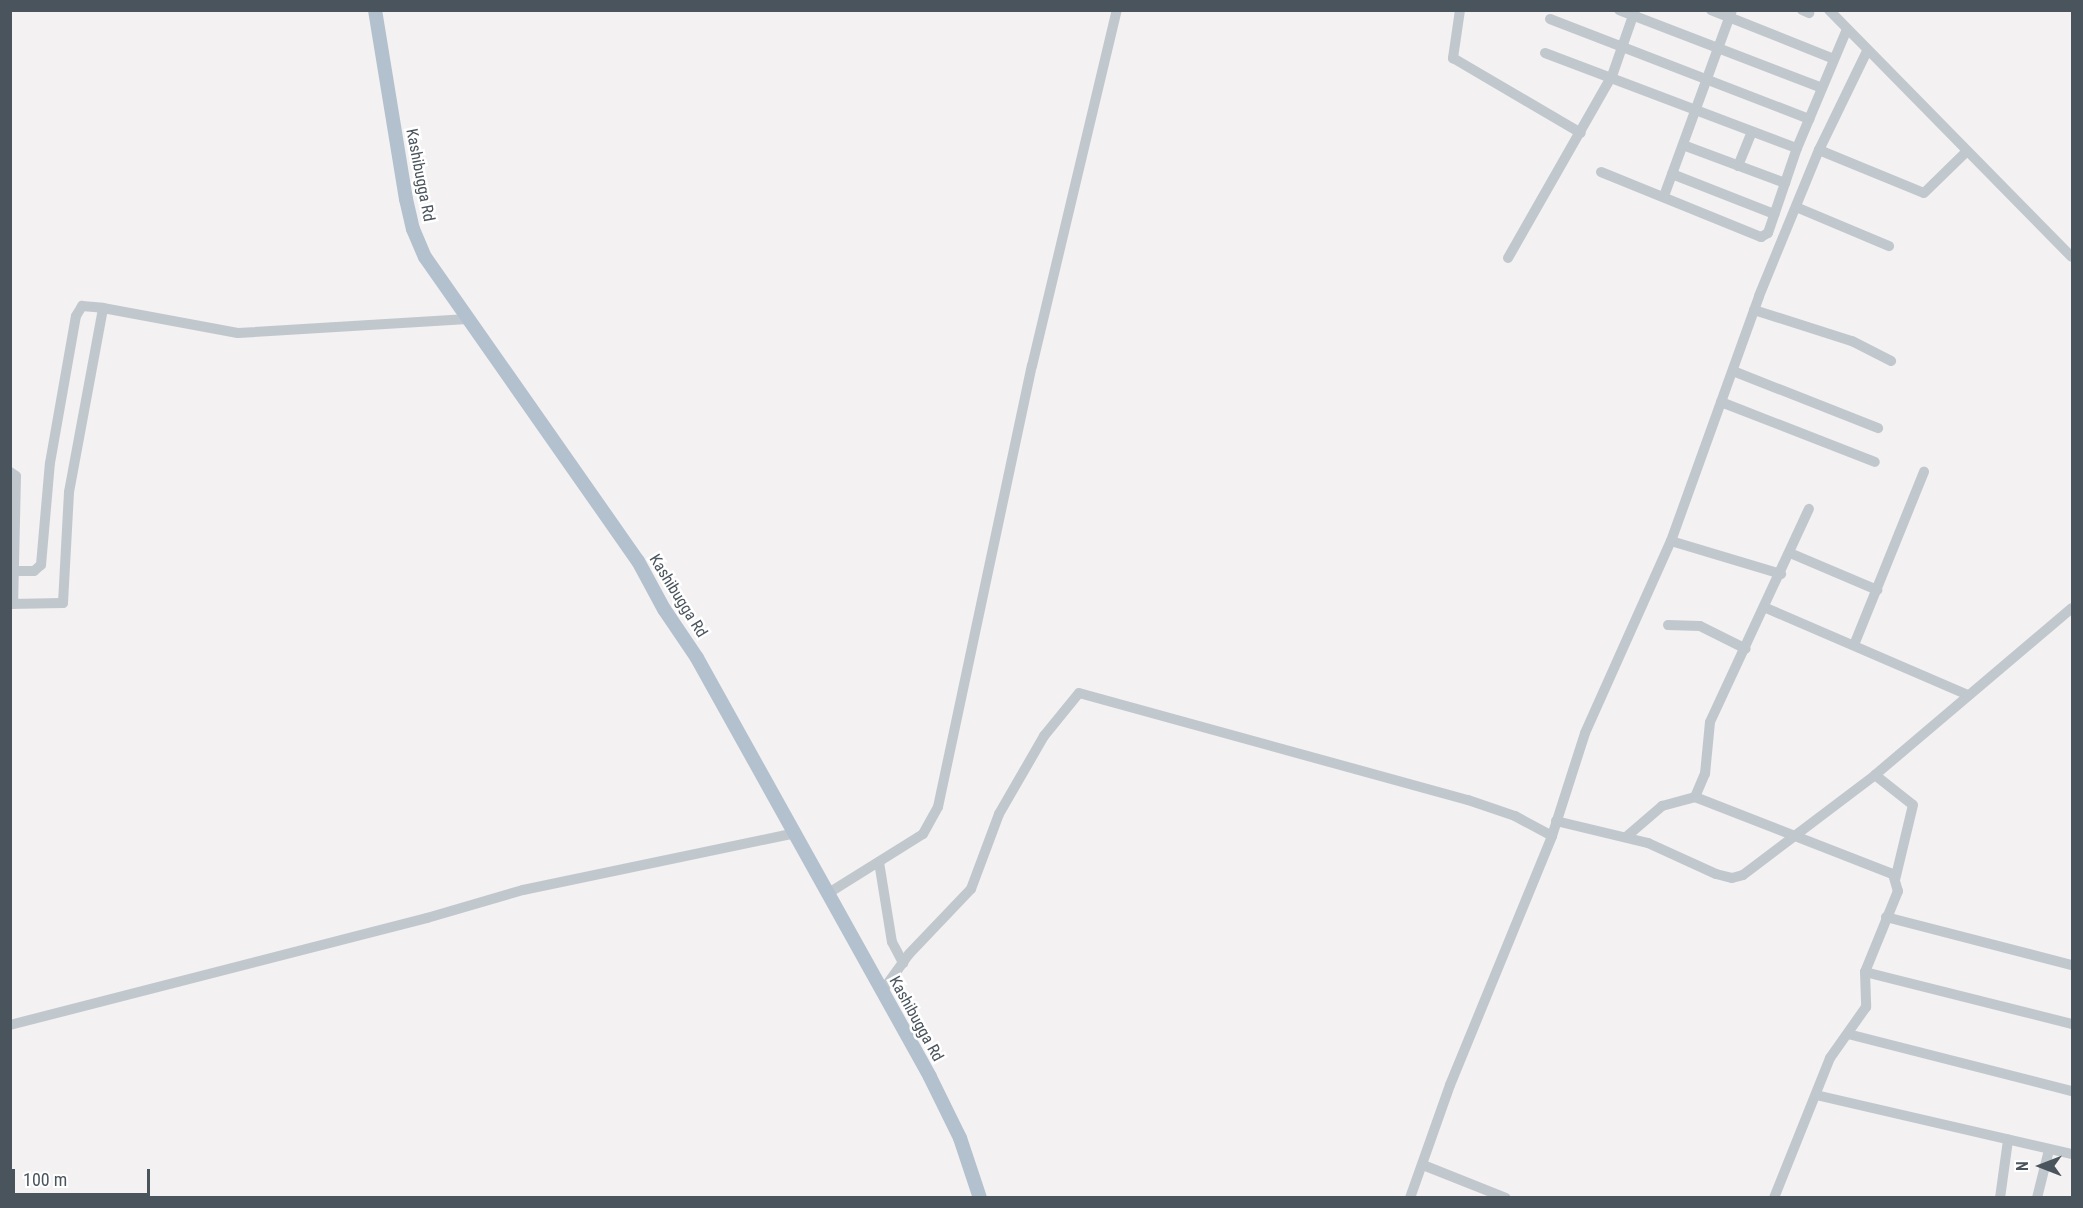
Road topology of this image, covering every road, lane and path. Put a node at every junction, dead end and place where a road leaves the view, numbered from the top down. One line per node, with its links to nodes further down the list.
1 (375, 10): 39 (main road, Kashibugga Rd)
2 (1117, 10): 69 (street)
3 (1460, 10): 21 (street)
4 (1619, 10): 7 (street)
5 (1712, 10): 8 (street)
6 (1828, 10): 10 (street)
7 (1634, 13): 11 (street); 12 (street)
8 (1731, 14): 12 (street); 15 (street)
9 (1550, 19): 11 (street)
10 (1848, 29): 13 (street); 15 (street)
11 (1622, 47): 16 (street); 17 (street)
12 (1719, 49): 17 (street); 18 (street)
13 (1867, 51): 25 (street); 26 (street)
14 (1545, 53): 16 (street)
15 (1834, 59): 18 (street)
16 (1612, 76): 19 (street); 21 (street)
17 (1707, 80): 19 (street); 20 (street)
18 (1822, 88): 20 (street)
19 (1697, 112): 22 (street); 23 (street)
20 (1809, 119): 24 (street)
21 (1581, 133): 36 (street)
22 (1751, 134): 24 (street); 27 (street)
23 (1683, 145): 27 (street); 29 (street)
24 (1797, 148): 30 (street)
25 (1819, 150): 26 (street); 32 (street)
26 (1967, 151): 35 (street)
27 (1738, 166): 30 (street)
28 (1601, 172): 31 (street)
29 (1672, 174): 31 (street); 33 (street)
30 (1785, 183): 33 (street)
31 (1664, 196): 33 (street)
32 (1796, 207): 34 (street); 38 (street)
33 (1774, 214)
34 (1889, 246)
35 (2073, 256)
36 (1508, 258)
37 (103, 308): 39 (street); 52 (street); 55 (street)
38 (1754, 310): 40 (street); 41 (street)
39 (468, 320): 65 (main road, Kashibugga Rd)
40 (1891, 361)
41 (1733, 371): 42 (street); 43 (street)
42 (1721, 402): 44 (street); 50 (street)
43 (1878, 428)
44 (1875, 462)
45 (10, 472): 47 (street)
46 (1924, 472): 54 (street)
47 (13, 503): 49 (street)
48 (1809, 509): 51 (street)
49 (12, 538): 52 (street)
50 (1671, 541): 53 (street); 64 (street)
51 (1790, 553): 53 (street); 54 (street)
52 (14, 571): 55 (street)
53 (1781, 574): 56 (street)
54 (1877, 590): 59 (street)
55 (12, 604)
56 (1766, 608): 59 (street); 60 (street)
57 (2073, 608): 61 (street)
58 (1668, 625): 60 (street)
59 (1854, 645): 61 (street)
60 (1746, 649): 63 (street)
61 (1966, 694): 62 (street)
62 (1875, 775): 68 (street); 70 (street)
63 (1695, 797): 67 (street); 68 (street)
64 (1556, 821): 66 (street); 67 (street)
65 (792, 834): 71 (main road, Kashibugga Rd); 78 (street)
66 (1552, 836): 73 (street); 85 (street)
67 (1626, 837): 68 (street)
68 (1797, 837): 70 (street)
69 (879, 862): 71 (street); 73 (street)
70 (1895, 883): 72 (street)
71 (827, 894): 76 (main road, Kashibugga Rd)
72 (1886, 917): 74 (street); 75 (street)
73 (903, 963): 76 (street)
74 (2073, 965)
75 (1865, 972): 77 (street); 79 (street)
76 (883, 990): 86 (main road, Kashibugga Rd)
77 (2073, 1024)
78 (10, 1025)
79 (1848, 1034): 80 (street); 81 (street)
80 (2073, 1091)
81 (1816, 1095): 82 (street); 89 (street)
82 (2008, 1140): 83 (street); 90 (street)
83 (2049, 1150): 84 (street); 91 (street)
84 (2073, 1154)
85 (1423, 1165): 87 (street); 88 (street)
86 (980, 1197)
87 (1410, 1197)
88 (1506, 1197)
89 (1774, 1197)
90 (2000, 1197)
91 (2037, 1197)

